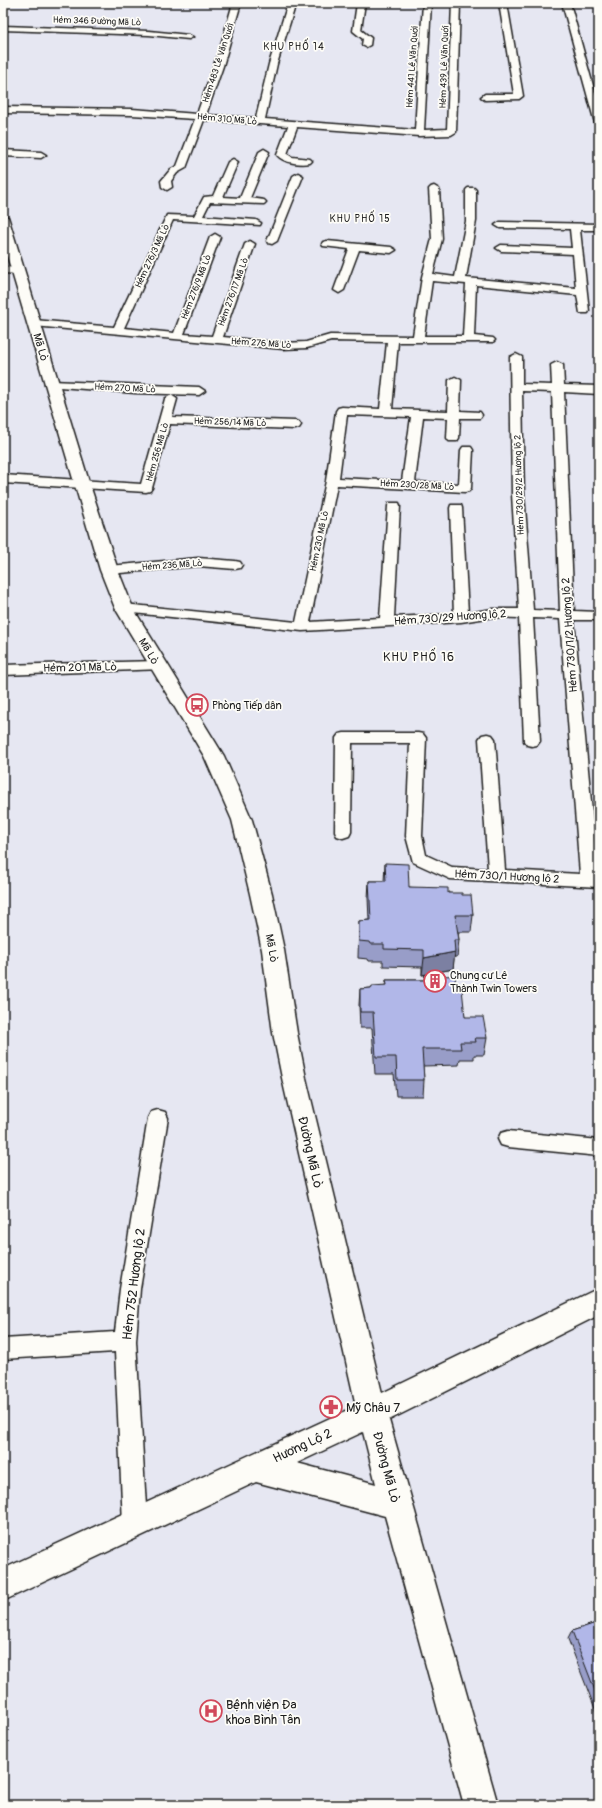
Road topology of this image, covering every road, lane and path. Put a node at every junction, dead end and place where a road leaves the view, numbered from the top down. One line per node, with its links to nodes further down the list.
1 (237, 3): 13 (street, Hẻm 483 Lê Văn Quới)
2 (292, 3): 14 (street)
3 (361, 3): 10 (street)
4 (427, 3): 18 (street, Hẻm 441 Lê Văn Quới)
5 (456, 3): 17 (street, Hẻm 439 Lê Văn Quới)
6 (503, 3): 11 (street)
7 (566, 3): 15 (street)
8 (3, 28): 9 (street, Hẻm 346 Đường Mã Lò)
9 (189, 36)
10 (366, 45)
11 (485, 97)
12 (3, 110): 13 (street, Hẻm 310 Mã Lò)
13 (201, 117): 14 (street, Hẻm 310 Mã Lò); 25 (street, Hẻm 483 Lê Văn Quới)
14 (260, 122): 16 (street, Hẻm 310 Mã Lò)
15 (599, 123)
16 (293, 124): 18 (street, Hẻm 310 Mã Lò); 23 (street)
17 (451, 132): 18 (street, Hẻm 310 Mã Lò)
18 (419, 133)
19 (264, 152): 29 (street)
20 (3, 153): 21 (street)
21 (41, 155)
22 (233, 162): 28 (street)
23 (307, 162)
24 (298, 176): 38 (street)
25 (167, 187)
26 (434, 189): 46 (street)
27 (471, 190): 47 (street)
28 (217, 199): 29 (street); 31 (street)
29 (244, 201): 30 (street)
30 (262, 202)
31 (197, 219): 33 (street, Hẻm 276/3 Mã Lò); 53 (street, Hẻm 276/3 Mã Lò)
32 (3, 220): 45 (main road, Mã Lò)
33 (219, 221): 34 (street, Hẻm 276/3 Mã Lò); 54 (street, Hẻm 276/9 Mã Lò)
34 (256, 223)
35 (500, 225): 36 (street)
36 (575, 226): 37 (street); 44 (street)
37 (599, 227)
38 (272, 241)
39 (250, 244): 58 (street, Hẻm 276/17 Mã Lò)
40 (327, 244): 41 (street)
41 (355, 247): 43 (street); 49 (street)
42 (501, 248): 44 (street)
43 (390, 250)
44 (577, 251): 50 (street)
45 (11, 271): 52 (main road, Mã Lò)
46 (427, 277): 47 (street); 56 (street)
47 (460, 280): 48 (street)
48 (471, 281): 50 (street); 57 (street)
49 (339, 290)
50 (582, 292): 51 (street)
51 (584, 311)
52 (34, 323): 53 (street, Hẻm 276 Mã Lò); 63 (main road, Mã Lò)
53 (118, 330): 54 (street, Hẻm 276 Mã Lò)
54 (178, 336): 58 (street, Hẻm 276 Mã Lò)
55 (393, 339): 56 (street, Hẻm 276 Mã Lò); 58 (street, Hẻm 276 Mã Lò); 69 (street)
56 (418, 339): 57 (street, Hẻm 276 Mã Lò)
57 (468, 339): 59 (street, Hẻm 276 Mã Lò)
58 (216, 340)
59 (488, 340)
60 (516, 357): 64 (street, Hẻm 730/29/2 Hương lộ 2)
61 (557, 365): 65 (street, Hẻm 730/1/2 Hương lộ 2)
62 (455, 380): 71 (street)
63 (51, 384): 67 (street, Hẻm 270 Mã Lò); 79 (main road, Mã Lò)
64 (516, 387): 65 (street); 86 (street, Hẻm 730/29/2 Hương lộ 2)
65 (558, 389): 66 (street); 87 (street, Hẻm 730/1/2 Hương lộ 2)
66 (599, 390)
67 (199, 391)
68 (171, 399): 73 (street, Hẻm 256 Mã Lò)
69 (386, 411): 70 (street, Hẻm 230 Mã Lò); 78 (street, Hẻm 230 Mã Lò)
70 (417, 414): 71 (street, Hẻm 230 Mã Lò); 80 (street)
71 (454, 414): 72 (street, Hẻm 230 Mã Lò); 75 (street)
72 (476, 416)
73 (166, 420): 74 (street, Hẻm 256/14 Mã Lò); 79 (street, Hẻm 256 Mã Lò)
74 (295, 425)
75 (453, 438)
76 (467, 450): 80 (street, Hẻm 230/28 Mã Lò)
77 (3, 479): 79 (street)
78 (332, 481): 80 (street, Hẻm 230/28 Mã Lò); 91 (street, Hẻm 230 Mã Lò)
79 (82, 485): 84 (main road, Mã Lò)
80 (408, 485)
81 (394, 506): 90 (street)
82 (456, 508): 89 (street)
83 (235, 565): 84 (street, Hẻm 236 Mã Lò)
84 (109, 570): 85 (main road, Mã Lò)
85 (124, 608): 91 (street); 92 (main road, Mã Lò)
86 (526, 613): 87 (street, Hẻm 730/29 Hương lộ 2); 89 (street, Hẻm 730/29 Hương lộ 2); 95 (street, Hẻm 730/29/2 Hương lộ 2)
87 (567, 614): 88 (street, Hẻm 730/29 Hương lộ 2); 98 (street, Hẻm 730/1/2 Hương lộ 2)
88 (599, 616)
89 (461, 618): 90 (street, Hẻm 730/29 Hương lộ 2)
90 (387, 621): 91 (street, Hẻm 730/29 Hương lộ 2)
91 (302, 627)
92 (158, 666): 93 (street, Hẻm 201 Mã Lò); 99 (main road, Mã Lò)
93 (3, 670)
94 (487, 739): 97 (street)
95 (532, 741)
96 (343, 832): 97 (street, Hẻm 730/1 Hương lộ 2)
97 (496, 876): 98 (street, Hẻm 730/1 Hương lộ 2)
98 (594, 881)
99 (294, 1078): 106 (main road, Đường Mã Lò)
100 (158, 1118): 104 (street, Hẻm 752 Hương lộ 2)
101 (508, 1139): 102 (street)
102 (599, 1148)
103 (599, 1301): 106 (main road, Hương Lộ 2)
104 (125, 1341): 105 (street); 109 (street, Hẻm 752 Hương lộ 2)
105 (3, 1349)
106 (372, 1413): 107 (main road, Hương Lộ 2); 108 (main road, Đường Mã Lò)
107 (254, 1467): 108 (main road); 109 (main road, Hương Lộ 2)
108 (397, 1504): 111 (main road, Đường Mã Lò)
109 (135, 1523): 110 (main road, Hương Lộ 2)
110 (3, 1585)
111 (480, 1805)

